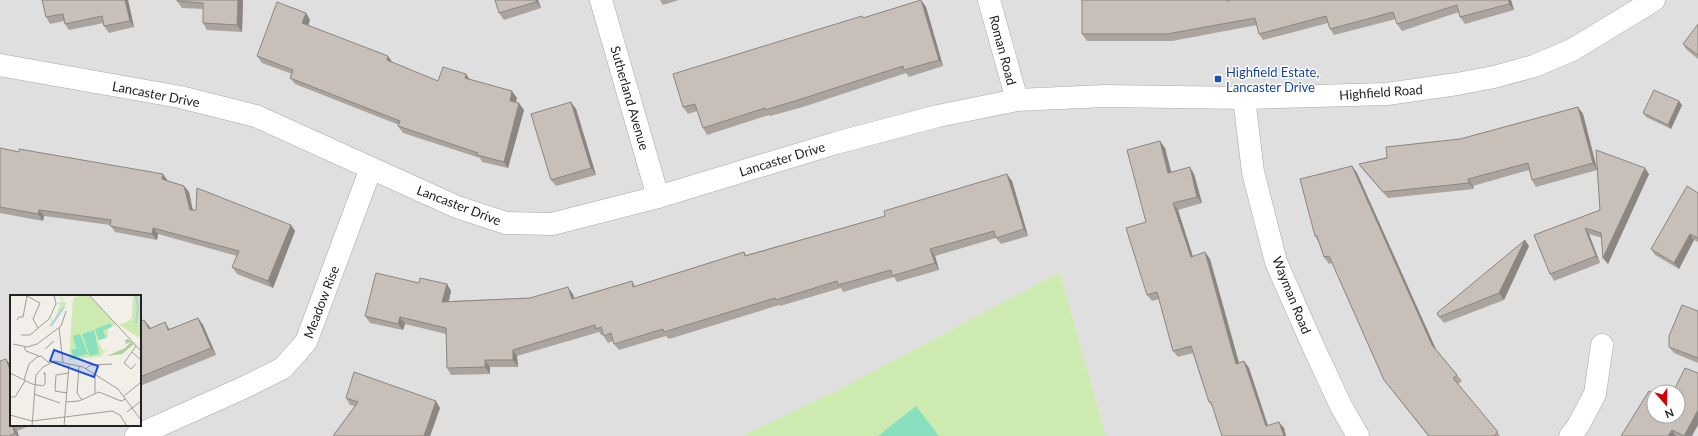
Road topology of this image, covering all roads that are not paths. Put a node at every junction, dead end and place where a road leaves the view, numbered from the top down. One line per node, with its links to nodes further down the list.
1 (601, 0): 8 (street, Sutherland Avenue)
2 (989, 0): 6 (street, Roman Road)
3 (1654, 0): 5 (street, Highfield Road)
4 (0, 65): 7 (street, Lancaster Drive)
5 (1244, 98): 6 (street, Highfield Road); 11 (street, Wayman Road)
6 (1017, 100): 8 (street, Lancaster Drive)
7 (371, 168): 8 (street, Lancaster Drive); 10 (street, Meadow Rise)
8 (658, 197)
9 (1602, 345): 12 (street)
10 (136, 436)
11 (1358, 436)
12 (1570, 436)

